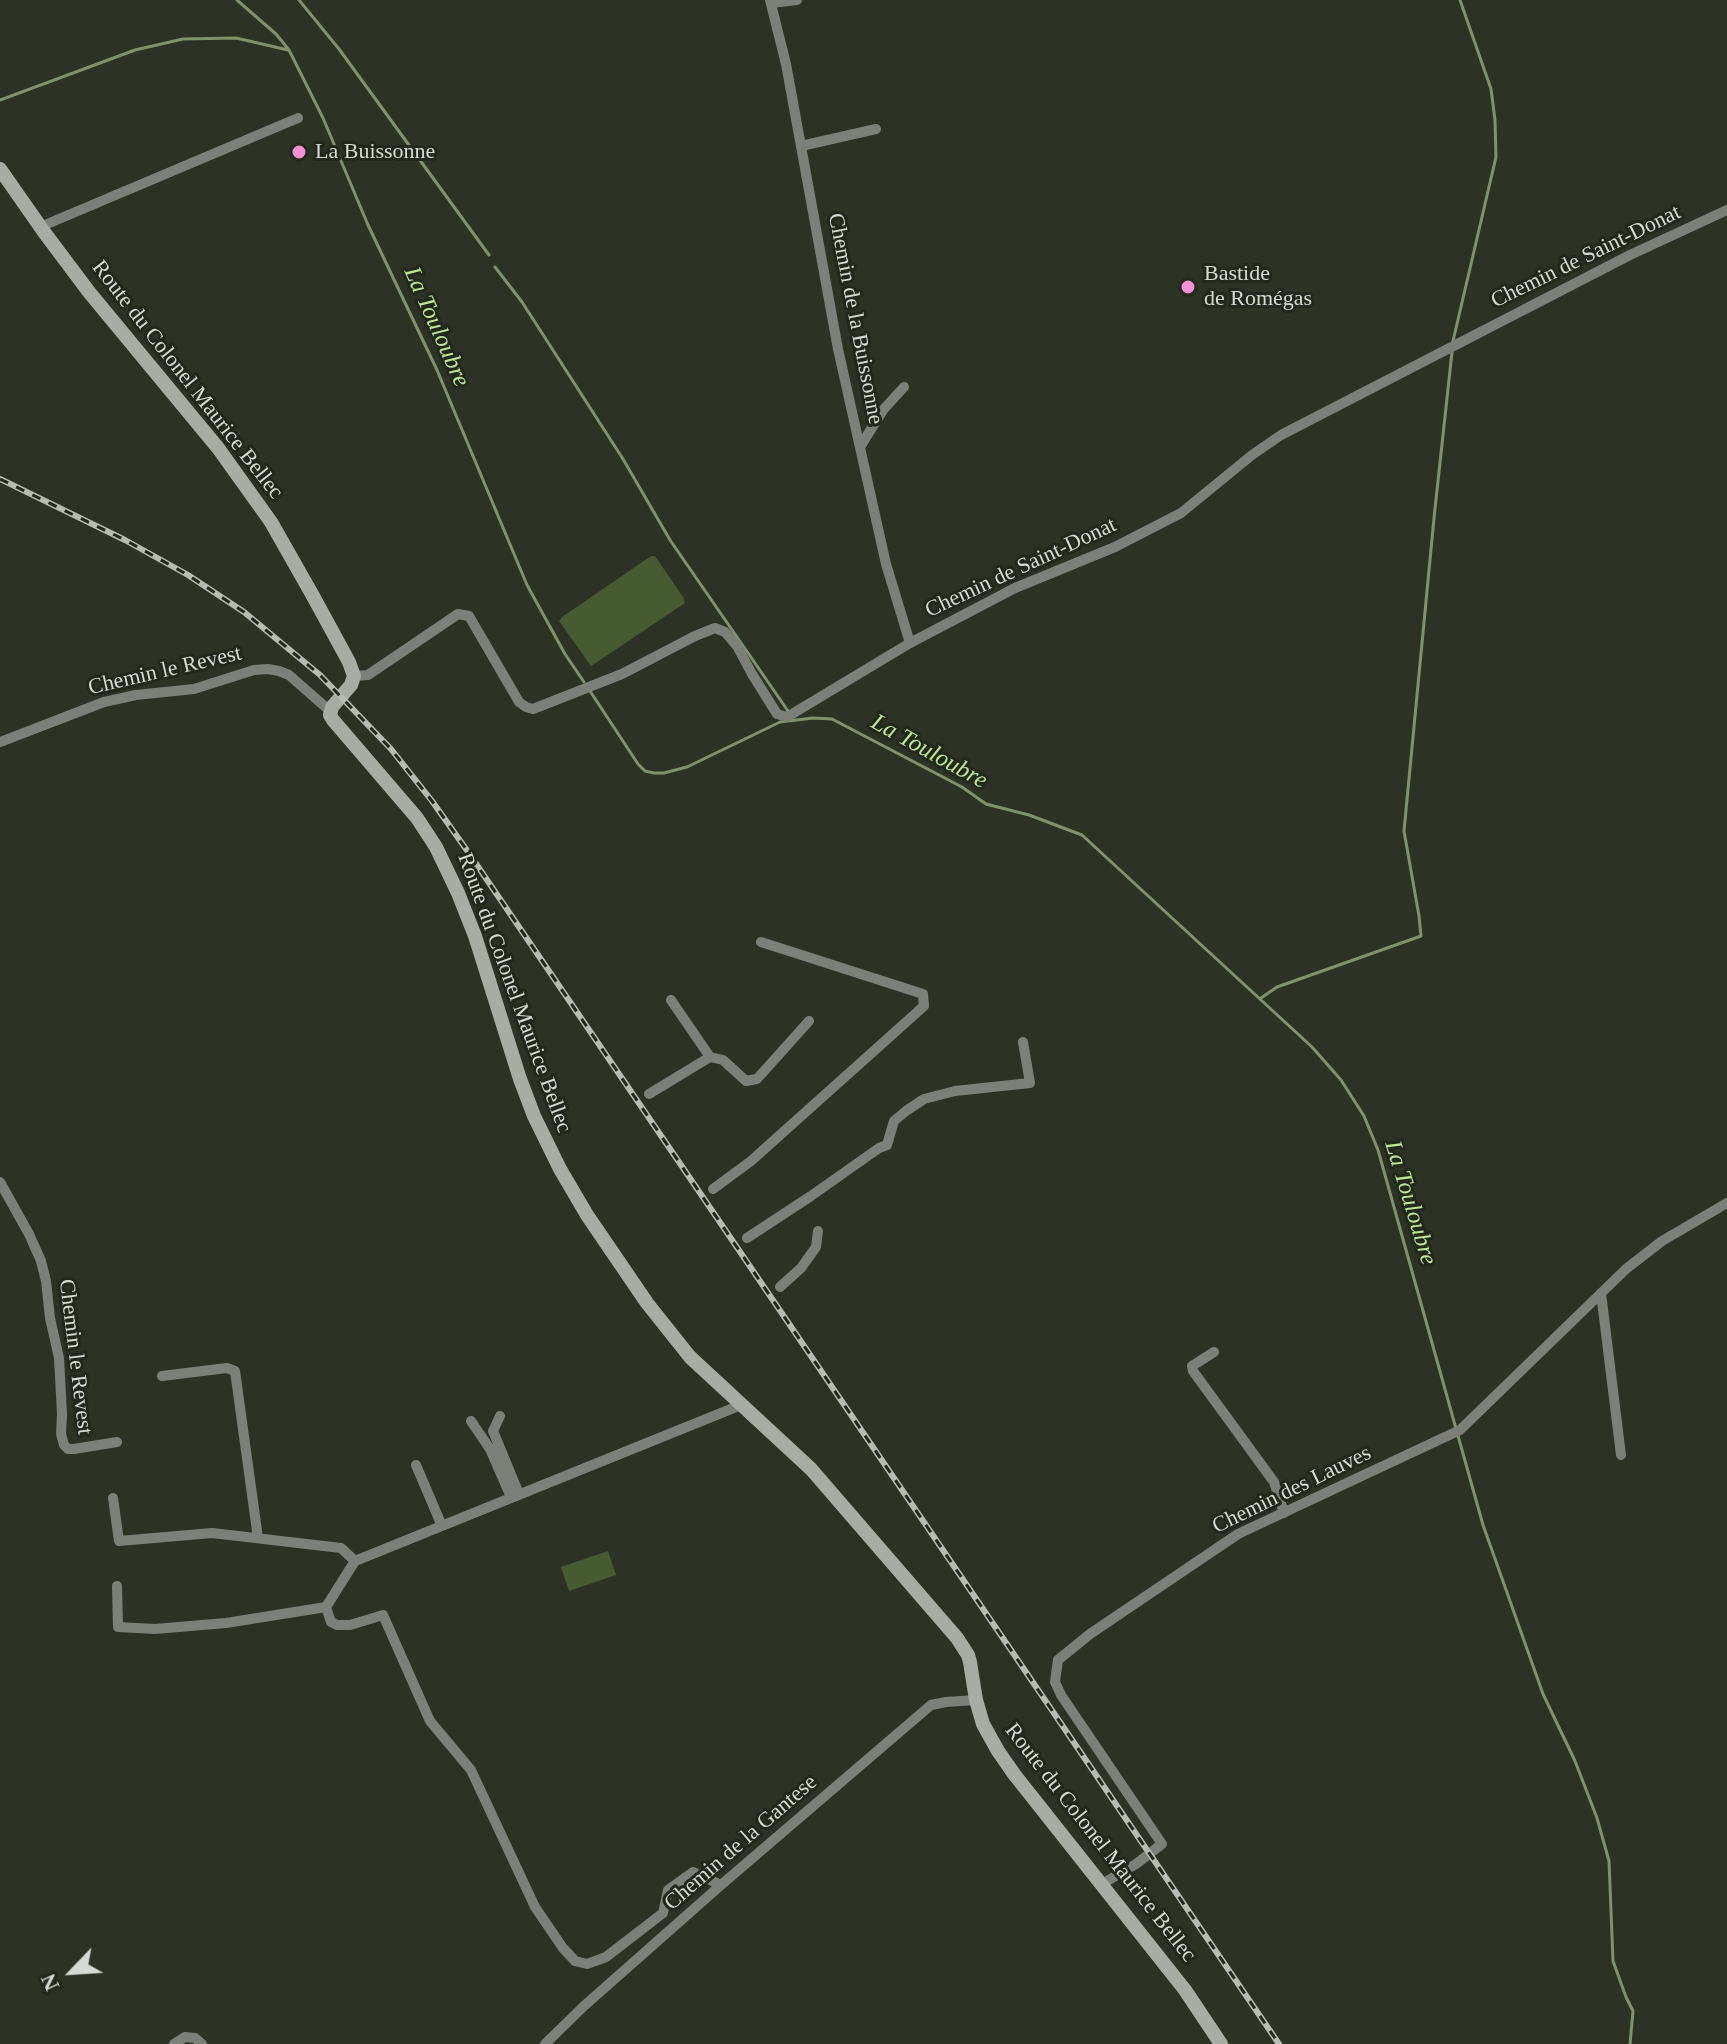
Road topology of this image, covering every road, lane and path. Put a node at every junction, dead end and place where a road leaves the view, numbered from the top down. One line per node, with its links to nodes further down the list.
1 (797, 0): 2 (street)
2 (770, 2): 5 (street, Chemin de la Buissonne)
3 (298, 118): 8 (street)
4 (876, 129): 5 (street)
5 (801, 146): 10 (street, Chemin de la Buissonne)
6 (0, 169): 8 (main road, Route du Colonel Maurice Bellec)
7 (1727, 210): 11 (street, Chemin de Saint-Donat)
8 (40, 227): 12 (main road, Route du Colonel Maurice Bellec)
9 (904, 387): 10 (street)
10 (860, 447): 11 (street, Chemin de la Buissonne)
11 (910, 643): 12 (street, Chemin de Saint-Donat)
12 (354, 676): 13 (main road)
13 (330, 711): 14 (street, Chemin le Revest); 30 (main road, Route du Colonel Maurice Bellec)
14 (0, 742)
15 (761, 942): 22 (street)
16 (671, 1000): 19 (street)
17 (809, 1021): 19 (street)
18 (1023, 1042): 25 (street)
19 (710, 1057): 20 (street)
20 (649, 1094)
21 (0, 1182): 33 (street, Chemin le Revest)
22 (713, 1189)
23 (1727, 1203): 27 (street, Chemin des Lauves)
24 (818, 1231): 26 (street)
25 (747, 1238)
26 (780, 1287)
27 (1601, 1293): 34 (street); 38 (street, Chemin des Lauves)
28 (1214, 1352): 38 (street)
29 (162, 1376): 40 (street)
30 (741, 1405): 36 (street); 44 (main road, Route du Colonel Maurice Bellec)
31 (500, 1416): 36 (street)
32 (471, 1421): 36 (street)
33 (117, 1442)
34 (1621, 1455)
35 (416, 1465): 39 (street)
36 (515, 1496): 39 (street)
37 (113, 1498): 40 (street)
38 (1284, 1513): 45 (street, Chemin des Lauves)
39 (442, 1526): 41 (street)
40 (258, 1538): 41 (street)
41 (355, 1561): 43 (street)
42 (117, 1586): 43 (street)
43 (326, 1607): 46 (street)
44 (976, 1700): 45 (main road, Route du Colonel Maurice Bellec); 46 (street, Chemin de la Gantese)
45 (1102, 1884): 50 (main road, Route du Colonel Maurice Bellec)
46 (721, 1885): 49 (street, Chemin de la Gantese)
47 (174, 2044): 48 (street)
48 (202, 2044)
49 (545, 2044)
50 (1221, 2044)

